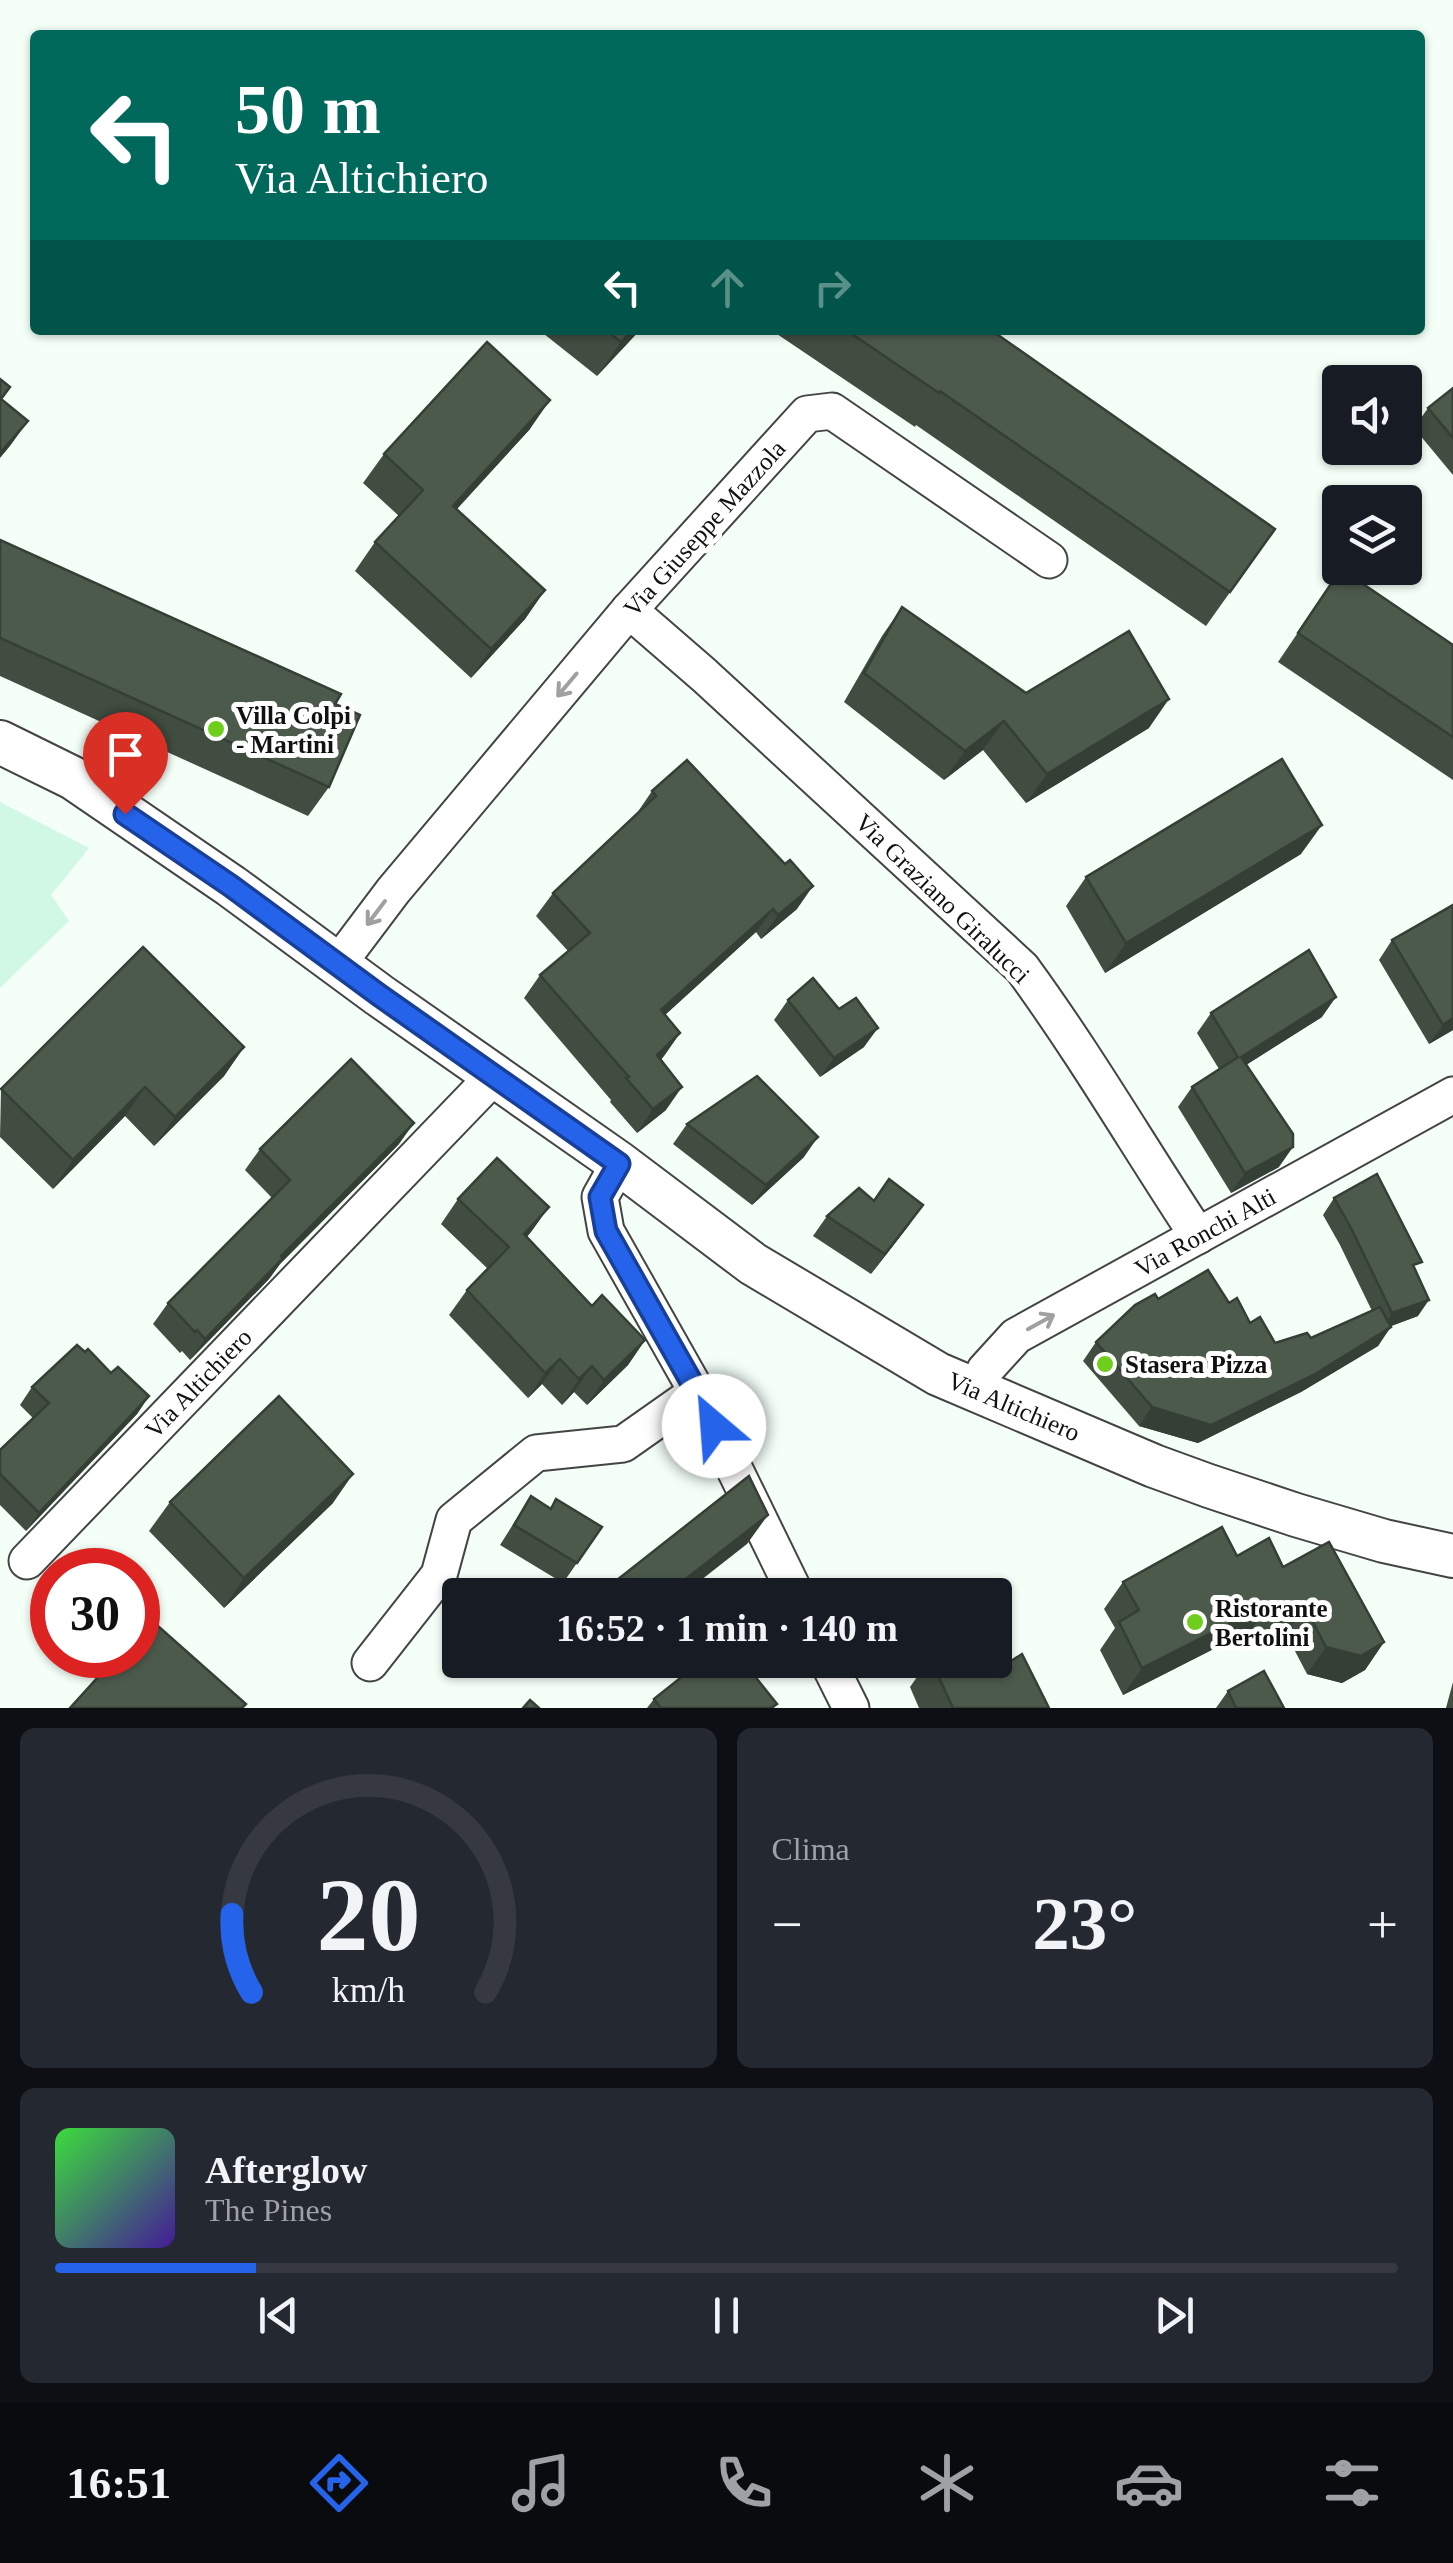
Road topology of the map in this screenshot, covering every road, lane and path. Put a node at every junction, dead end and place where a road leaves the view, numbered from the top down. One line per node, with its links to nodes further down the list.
1 (1049, 560): 2 (street, Via Giuseppe Mazzola)
2 (629, 610): 4 (street, Via Giuseppe Mazzola, one-way to 4); 8 (street, Via Graziano Giralucci)
3 (0, 742): 4 (street, Via Altichiero)
4 (338, 964): 5 (street, Via Altichiero)
5 (495, 1075): 7 (street, Via Altichiero); 12 (street, Via Altichiero)
6 (1453, 1095): 8 (street, Via Ronchi Alti)
7 (619, 1164): 9 (street, Via Altichiero); 10 (street)
8 (1198, 1236): 9 (street, Via Ronchi Alti, one-way to 8)
9 (976, 1391): 11 (street, Via Altichiero)
10 (697, 1392): 13 (street); 14 (street)
11 (1453, 1556)
12 (27, 1560)
13 (788, 1578)
14 (370, 1663)
15 (836, 1678): 16 (street)
16 (850, 1708)

